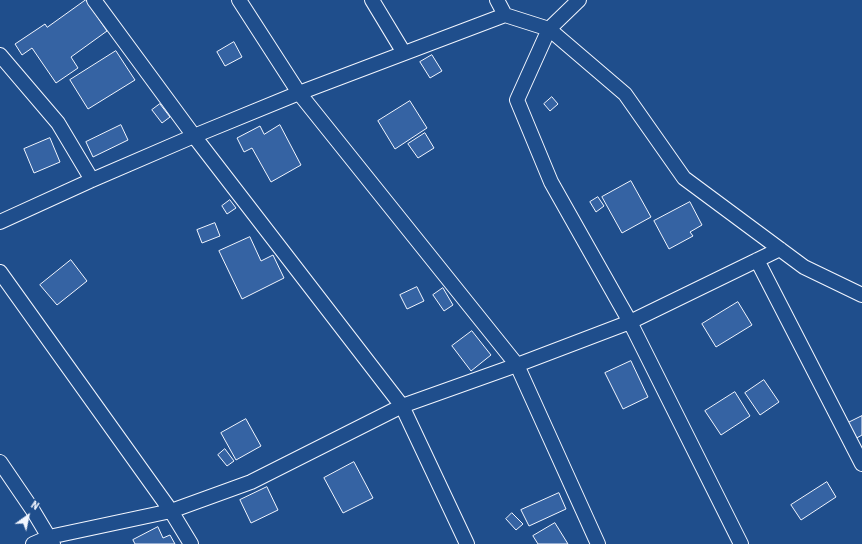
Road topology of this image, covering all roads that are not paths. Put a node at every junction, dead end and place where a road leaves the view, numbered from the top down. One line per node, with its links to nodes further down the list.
1 (94, 0): 11 (street)
2 (239, 0): 10 (street)
3 (372, 0): 8 (street)
4 (497, 0): 6 (street)
5 (579, 0): 7 (street)
6 (505, 15): 7 (street); 8 (street)
7 (549, 29): 14 (street); 18 (street)
8 (404, 53): 10 (street)
9 (0, 55): 12 (street)
10 (299, 93): 11 (street); 19 (street)
11 (194, 136): 12 (street); 20 (street)
12 (92, 180): 13 (street)
13 (0, 222)
14 (780, 249): 15 (street); 17 (street)
15 (757, 260): 18 (street); 22 (street)
16 (0, 272): 23 (street)
17 (862, 296)
18 (630, 322): 19 (street); 29 (street)
19 (517, 364): 20 (street); 28 (street)
20 (402, 406): 23 (street); 27 (street)
21 (0, 462): 24 (street)
22 (862, 464)
23 (171, 511): 24 (street); 26 (street)
24 (51, 541): 25 (street)
25 (33, 544)
26 (191, 544)
27 (466, 544)
28 (598, 544)
29 (740, 544)

